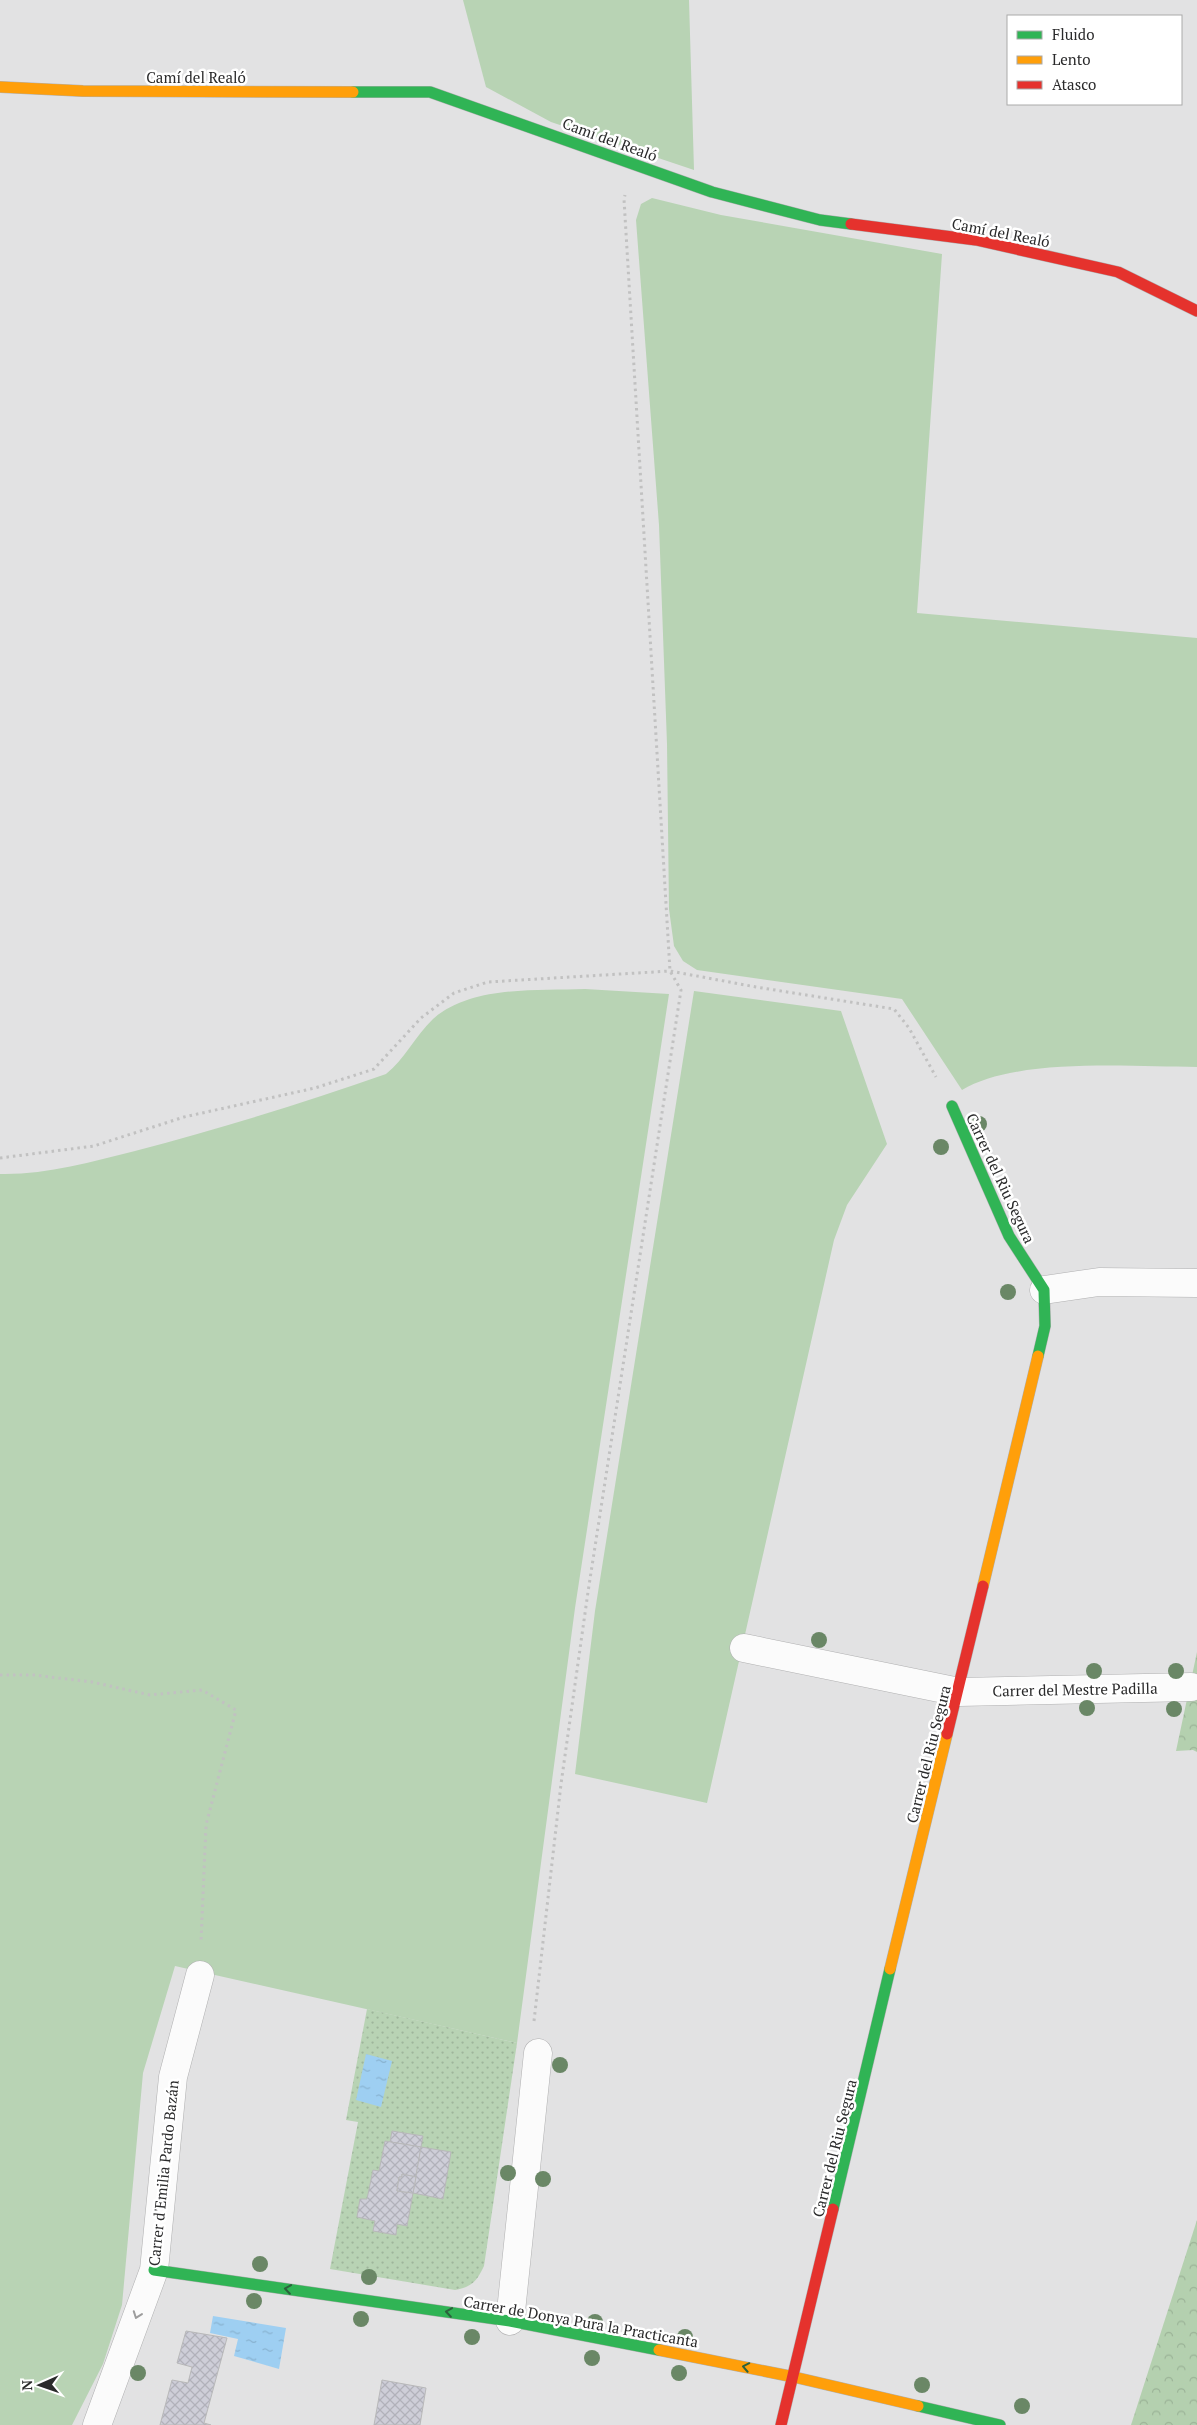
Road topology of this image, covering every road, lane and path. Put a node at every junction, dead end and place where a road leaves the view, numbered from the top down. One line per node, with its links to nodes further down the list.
1 (0, 87): 2 (street, Camí del Realó)
2 (640, 166): 3 (street, Camí del Realó); 4 (path)
3 (1197, 311)
4 (670, 971): 5 (path); 6 (path); 14 (path)
5 (952, 1106): 8 (street, Carrer del Riu Segura)
6 (0, 1158)
7 (1197, 1283): 8 (street)
8 (1044, 1290): 12 (street, Carrer del Riu Segura)
9 (744, 1648): 12 (street, Carrer del Mestre Padilla)
10 (0, 1675): 13 (path)
11 (1191, 1687): 12 (street, Carrer del Mestre Padilla)
12 (959, 1692): 17 (street, Carrer del Riu Segura)
13 (200, 1975): 15 (street, Carrer d'Emilia Pardo Bazán)
14 (538, 2054): 16 (street)
15 (154, 2270): 16 (street, Carrer de Donya Pura la Practicanta, one-way to 15); 18 (street, Carrer d'Emilia Pardo Bazán, one-way to 18)
16 (510, 2321): 17 (street, Carrer de Donya Pura la Practicanta, one-way to 16)
17 (794, 2377): 19 (street, Carrer del Riu Segura); 20 (street, Carrer de Donya Pura la Practicanta)
18 (97, 2425)
19 (781, 2425)
20 (1000, 2425)

